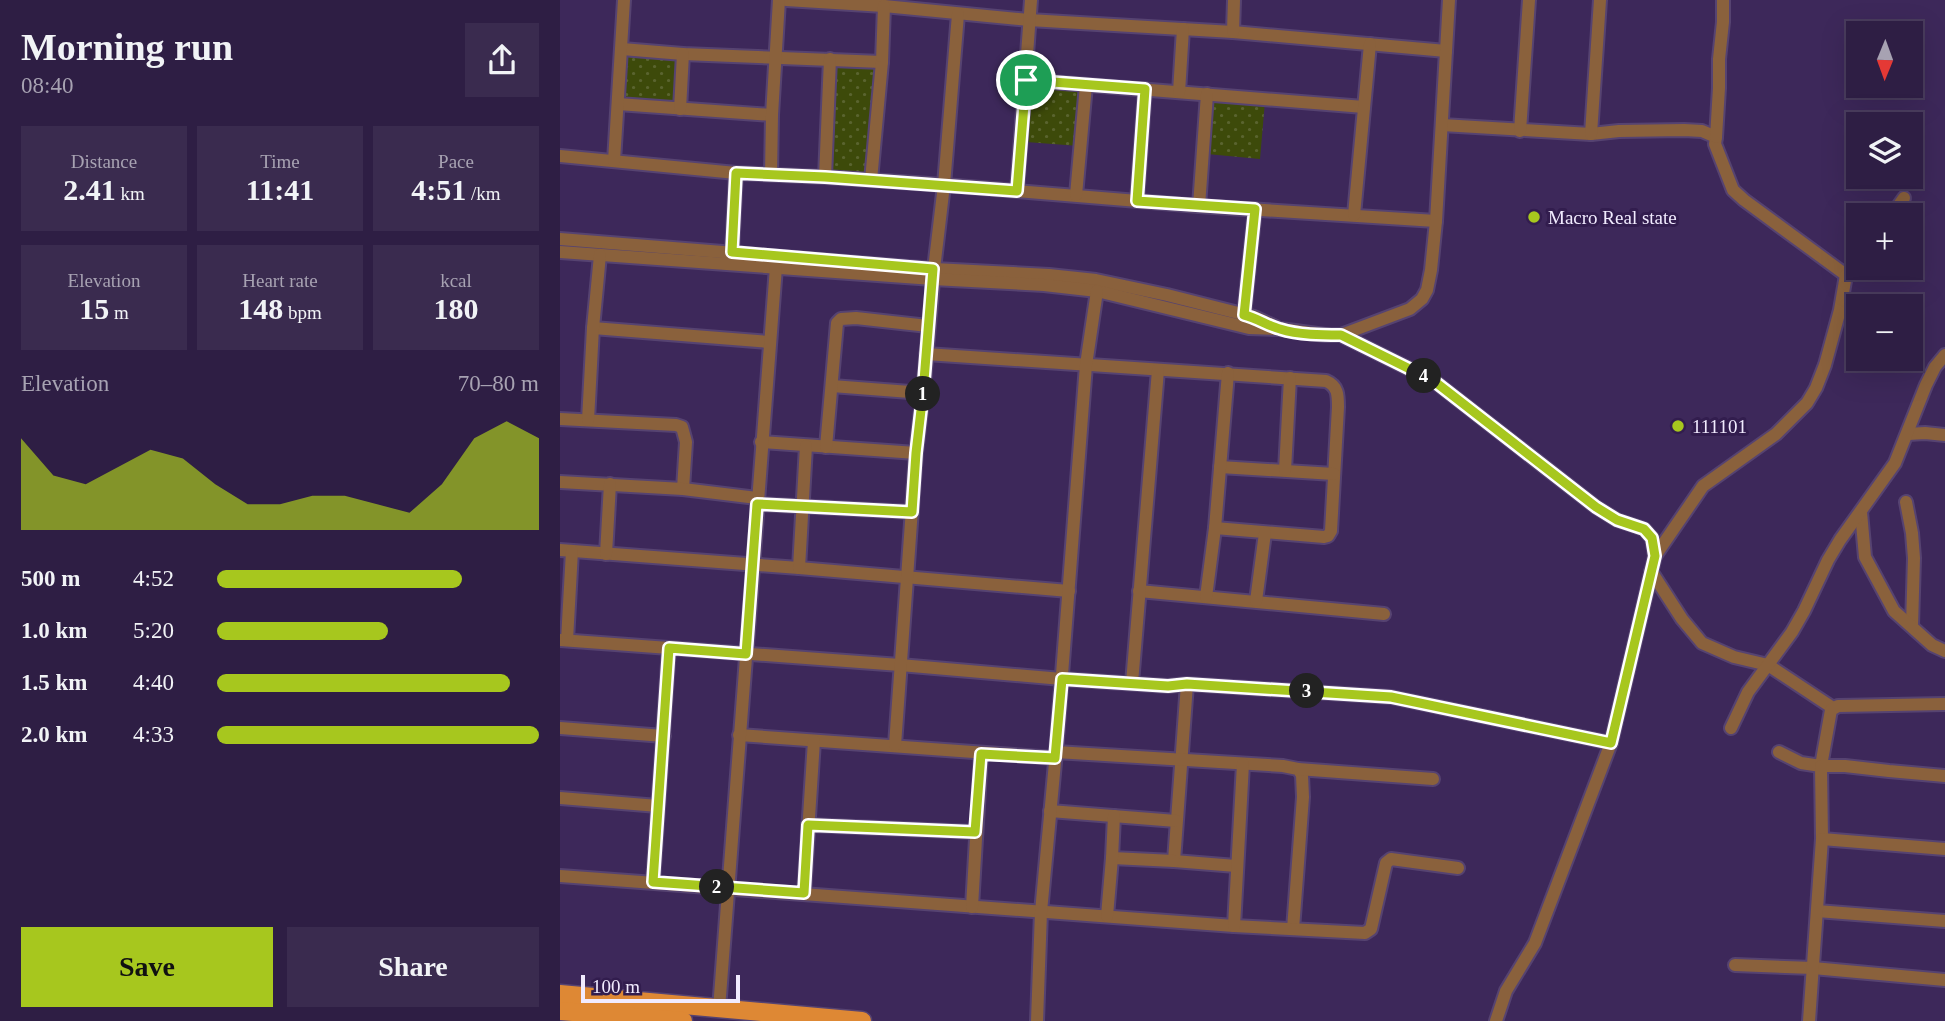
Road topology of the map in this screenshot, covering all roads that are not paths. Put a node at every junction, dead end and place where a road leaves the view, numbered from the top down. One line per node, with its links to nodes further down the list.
1 (624, 0): 16 (street)
2 (779, 0): 19 (street)
3 (786, 0): 10 (street)
4 (1031, 0): 12 (street)
5 (1234, 0): 14 (street)
6 (1448, 0): 17 (street)
7 (1530, 0): 32 (street)
8 (1600, 0): 33 (street)
9 (1719, 1): 34 (street)
10 (884, 6): 11 (street); 21 (street)
11 (958, 14): 12 (street); 41 (street)
12 (1029, 20): 13 (street); 22 (street)
13 (1183, 29): 14 (street); 25 (street)
14 (1233, 32): 15 (street)
15 (1370, 44): 17 (street); 28 (street)
16 (622, 49): 18 (street); 27 (street)
17 (1446, 51): 31 (street)
18 (683, 54): 19 (street); 29 (street)
19 (775, 57): 20 (street); 30 (street)
20 (830, 59): 21 (street); 39 (street)
21 (882, 62): 40 (street)
22 (1026, 80): 23 (street); 42 (street)
23 (1086, 85): 24 (street); 43 (street)
24 (1145, 89): 25 (street); 45 (street)
25 (1180, 92): 26 (street)
26 (1208, 94): 28 (street); 47 (street)
27 (618, 104): 29 (street); 36 (street)
28 (1364, 107): 49 (street)
29 (680, 108): 30 (street)
30 (772, 115): 38 (street)
31 (1442, 125): 32 (street); 50 (street)
32 (1520, 131): 33 (street)
33 (1591, 134): 34 (street)
34 (1716, 136): 57 (street)
35 (560, 156): 36 (street)
36 (614, 160): 37 (street)
37 (736, 173): 38 (street); 53 (street)
38 (771, 174): 39 (street)
39 (825, 177): 40 (street)
40 (871, 180): 41 (street)
41 (944, 185): 42 (street); 56 (street)
42 (1017, 191): 43 (street)
43 (1076, 195): 45 (street)
44 (1904, 198): 46 (street)
45 (1137, 201): 47 (street)
46 (1900, 203)
47 (1199, 206): 48 (street)
48 (1255, 209): 49 (street); 59 (street)
49 (1354, 215): 50 (street)
50 (1436, 221): 63 (street)
51 (560, 239): 53 (street)
52 (560, 252): 54 (street)
53 (732, 252): 56 (street)
54 (600, 255): 55 (street); 61 (street)
55 (776, 267): 56 (street); 64 (street)
56 (933, 274): 58 (street); 59 (street); 60 (street)
57 (1846, 275): 96 (street)
58 (1097, 291): 62 (street); 67 (street)
59 (1244, 315): 62 (street)
60 (928, 326): 65 (street); 71 (street)
61 (593, 328): 64 (street); 74 (street)
62 (1280, 329): 63 (street)
63 (1341, 335): 96 (street)
64 (769, 342): 77 (street)
65 (926, 354): 67 (street); 72 (street)
66 (1945, 355): 75 (street)
67 (1086, 365): 68 (street); 101 (street)
68 (1157, 370): 69 (street); 102 (street)
69 (1228, 373): 70 (street); 81 (street)
70 (1290, 378): 82 (street); 83 (street)
71 (832, 386): 72 (street); 79 (street)
72 (923, 393): 80 (street)
73 (560, 419): 74 (street)
74 (588, 420): 86 (street)
75 (1908, 434): 76 (street); 91 (street)
76 (1945, 435)
77 (761, 442): 78 (street); 87 (street)
78 (806, 446): 79 (street); 89 (street)
79 (826, 447): 80 (street)
80 (916, 453): 90 (street)
81 (1220, 467): 82 (street); 92 (street)
82 (1285, 470): 83 (street)
83 (1334, 474): 93 (street)
84 (560, 482): 85 (street)
85 (610, 484): 86 (street); 95 (street)
86 (683, 489): 87 (street)
87 (757, 501): 89 (street); 97 (street)
88 (1906, 502): 106 (street)
89 (802, 507): 90 (street); 98 (street)
90 (912, 512): 100 (street)
91 (1861, 512): 106 (street); 112 (street)
92 (1215, 528): 93 (street); 103 (street)
93 (1265, 533): 104 (street)
94 (566, 551): 95 (street); 107 (street)
95 (606, 554): 97 (street)
96 (1655, 556): 99 (street)
97 (753, 565): 98 (street); 110 (street)
98 (799, 568): 100 (street)
99 (1651, 571): 112 (street); 123 (street)
100 (907, 577): 101 (street); 111 (street)
101 (1069, 591): 113 (street)
102 (1139, 591): 103 (street); 114 (street)
103 (1206, 597): 104 (street)
104 (1256, 601): 105 (street)
105 (1384, 614)
106 (1912, 626): 109 (street)
107 (563, 640): 108 (street)
108 (669, 648): 110 (street); 121 (street)
109 (1945, 651)
110 (746, 654): 111 (street); 120 (street)
111 (900, 665): 113 (street); 124 (street)
112 (1768, 665): 117 (street); 118 (street)
113 (1062, 679): 114 (street); 127 (street)
114 (1132, 683): 115 (street)
115 (1187, 684): 123 (street); 128 (street)
116 (1945, 704): 117 (street)
117 (1833, 708): 130 (street)
118 (1731, 727)
119 (560, 728): 121 (street)
120 (739, 735): 122 (street); 149 (street)
121 (664, 736): 135 (street)
122 (814, 741): 124 (street); 139 (street)
123 (1611, 743): 169 (street)
124 (895, 745): 126 (street)
125 (1779, 752): 130 (street)
126 (981, 754): 127 (street); 140 (street)
127 (1056, 755): 128 (street); 136 (street)
128 (1182, 760): 129 (street); 138 (street)
129 (1243, 764): 131 (street); 145 (street)
130 (1821, 766): 132 (street); 141 (street)
131 (1298, 769): 133 (street); 157 (street)
132 (1945, 776)
133 (1433, 779)
134 (560, 798): 135 (street)
135 (658, 806): 148 (street)
136 (1050, 811): 137 (street); 153 (street)
137 (1114, 816): 138 (street); 143 (street)
138 (1176, 821): 144 (street)
139 (808, 825): 140 (street); 150 (street)
140 (975, 832): 151 (street)
141 (1822, 839): 142 (street); 152 (street)
142 (1945, 849)
143 (1112, 858): 144 (street); 154 (street)
144 (1174, 862): 145 (street)
145 (1236, 866): 156 (street)
146 (1458, 868): 157 (street)
147 (560, 876): 148 (street)
148 (653, 882): 149 (street)
149 (729, 888): 150 (street); 162 (street)
150 (804, 893): 151 (street)
151 (972, 907): 153 (street)
152 (1817, 911): 155 (street); 159 (street)
153 (1041, 912): 154 (street); 168 (street)
154 (1107, 916): 156 (street)
155 (1945, 921)
156 (1234, 926): 157 (street)
157 (1293, 929)
158 (1735, 965): 159 (street)
159 (1813, 968): 160 (street); 170 (street)
160 (1945, 980)
161 (560, 994): 162 (main road)
162 (719, 1009): 165 (main road)
163 (560, 1011): 164 (main road)
164 (579, 1017): 166 (main road)
165 (830, 1019): 167 (main road)
166 (683, 1021)
167 (862, 1021)
168 (1037, 1021)
169 (1496, 1021)
170 (1809, 1021)

